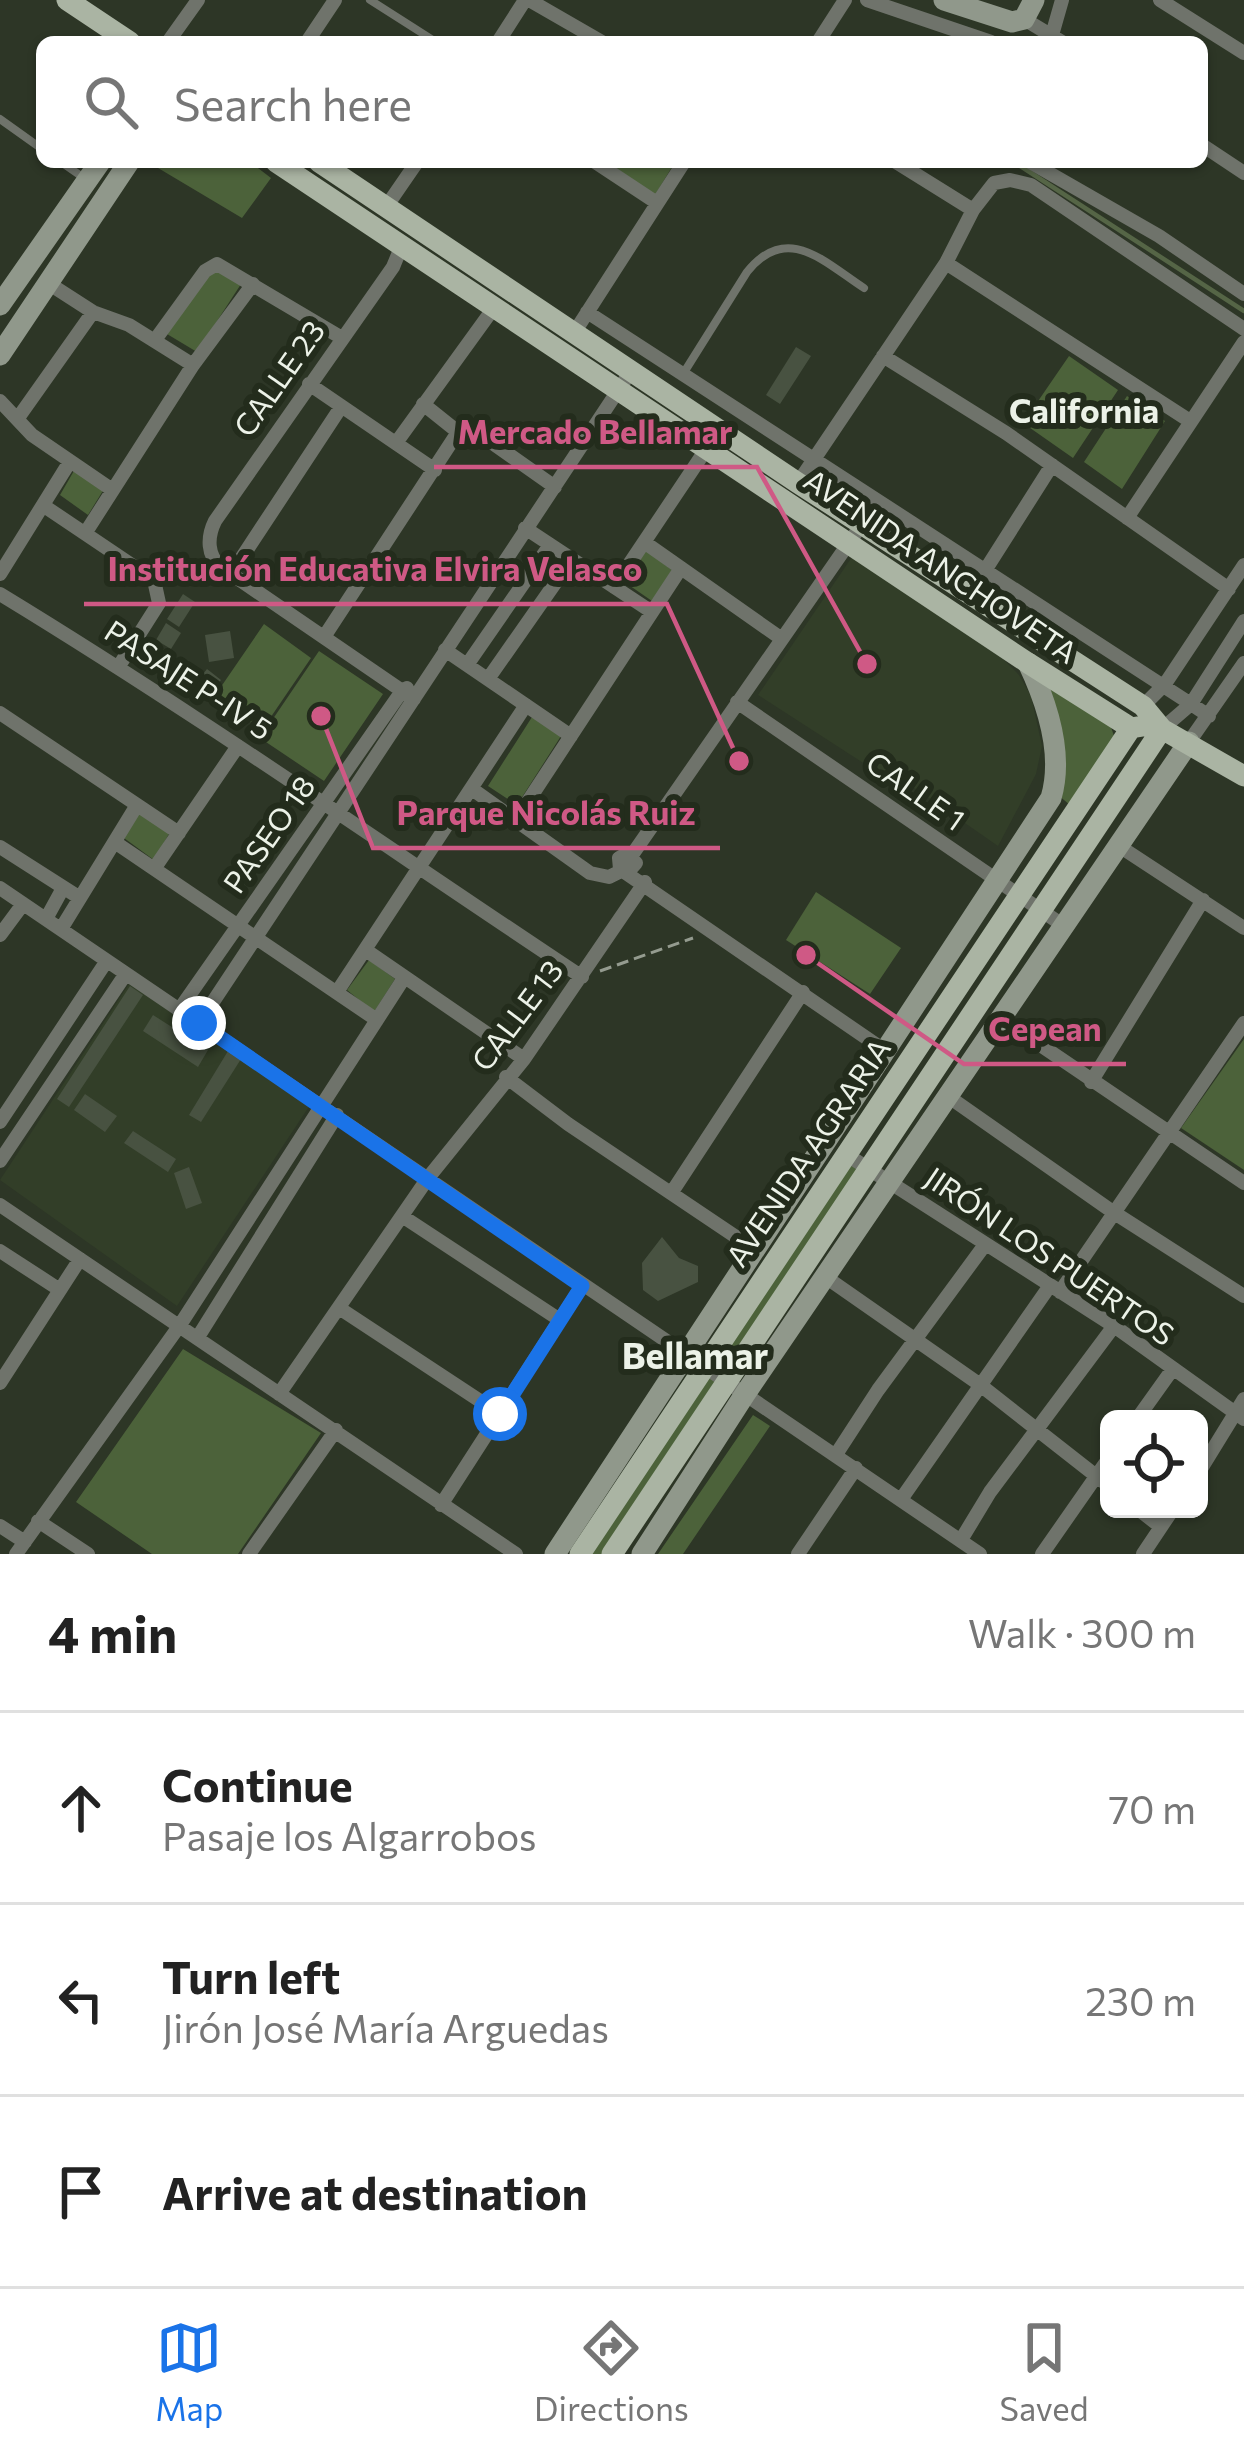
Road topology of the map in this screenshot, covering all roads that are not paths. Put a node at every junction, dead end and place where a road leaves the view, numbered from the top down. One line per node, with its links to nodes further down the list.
1 (67, 0): 12 (main road)
2 (198, 0): 13 (street)
3 (335, 0): 14 (street)
4 (370, 0): 15 (lane)
5 (527, 0): 16 (street); 17 (street)
6 (844, 0): 18 (street)
7 (867, 0): 19 (street)
8 (944, 0): 11 (street)
9 (1063, 0): 21 (street)
10 (1160, 0): 22 (street)
11 (1029, 9): 20 (street)
12 (121, 36)
13 (173, 36)
14 (311, 36)
15 (427, 36)
16 (502, 36)
17 (591, 36)
18 (822, 36)
19 (973, 36)
20 (1051, 36)
21 (1055, 36)
22 (1244, 53)
23 (0, 119): 24 (lane)
24 (36, 145)
25 (1208, 149): 35 (street)
26 (125, 168): 41 (street)
27 (285, 168): 39 (main road, AVENIDA ANCHOVETA)
28 (328, 168): 37 (main road, AVENIDA ANCHOVETA)
29 (413, 168): 37 (street)
30 (604, 168): 36 (street)
31 (680, 168): 36 (street)
32 (906, 168): 38 (street)
33 (1040, 168): 44 (street)
34 (93, 171): 45 (street)
35 (1244, 173)
36 (657, 203): 47 (street)
37 (386, 207): 50 (main road, AVENIDA ANCHOVETA)
38 (974, 210): 40 (street); 49 (street)
39 (402, 245): 46 (main road, AVENIDA ANCHOVETA); 51 (street, CALLE 23)
40 (946, 263): 55 (street); 64 (street)
41 (48, 283): 48 (street); 54 (street)
42 (253, 284): 51 (street); 52 (street); 56 (street)
43 (864, 288): 57 (lane)
44 (1244, 294)
45 (0, 305)
46 (493, 309): 58 (main road, AVENIDA ANCHOVETA); 61 (street)
47 (587, 312): 50 (street); 57 (street)
48 (93, 313): 52 (street); 63 (street)
49 (1244, 329)
50 (574, 333): 58 (main road, AVENIDA ANCHOVETA)
51 (342, 338): 59 (street, CALLE 23)
52 (155, 340): 56 (street)
53 (1244, 342): 64 (street)
54 (0, 355)
55 (883, 356): 68 (street); 70 (street)
56 (193, 365): 74 (street)
57 (682, 375): 68 (street)
58 (624, 380): 67 (main road, AVENIDA ANCHOVETA); 72 (main road, AVENIDA ANCHOVETA); 73 (street)
59 (309, 384): 62 (street); 87 (street, CALLE 23)
60 (0, 401): 63 (street)
61 (423, 404): 65 (street); 66 (street)
62 (341, 407): 66 (street); 87 (street)
63 (18, 418): 69 (street)
64 (1190, 422): 76 (street)
65 (458, 432): 71 (street); 73 (street)
66 (396, 443): 71 (street)
67 (707, 448): 79 (main road, AVENIDA ANCHOVETA); 80 (street)
68 (814, 459): 72 (street); 85 (street)
69 (69, 463): 74 (street); 75 (street)
70 (1052, 465): 76 (street); 85 (street)
71 (435, 470): 93 (street)
72 (798, 483): 79 (main road, AVENIDA ANCHOVETA)
73 (554, 487): 77 (street)
74 (112, 489): 78 (street)
75 (44, 506): 78 (street); 86 (street)
76 (1127, 518): 89 (street)
77 (525, 528): 81 (street); 95 (street)
78 (86, 532): 99 (street)
79 (856, 533): 94 (street); 96 (main road, AVENIDA ANCHOVETA); 108 (main road, AVENIDA ANCHOVETA)
80 (644, 542): 84 (street); 88 (street)
81 (550, 544): 82 (street); 98 (street)
82 (572, 560): 88 (street); 100 (street)
83 (1244, 566): 89 (street)
84 (681, 568): 91 (street); 94 (street)
85 (986, 569): 101 (street)
86 (0, 574)
87 (231, 574): 93 (street)
88 (614, 587): 91 (street)
89 (1229, 589): 101 (street)
90 (0, 594): 99 (street, PASAJE P-IV 5)
91 (652, 612): 110 (street)
92 (1244, 621): 104 (street)
93 (324, 637): 102 (street)
94 (782, 639): 103 (street)
95 (445, 650): 98 (street); 102 (street, PASEO 18)
96 (1028, 663): 109 (main road, AVENIDA ANCHOVETA); 126 (street)
97 (1244, 663): 107 (street)
98 (467, 665): 100 (street)
99 (118, 666): 112 (street, PASAJE P-IV 5)
100 (488, 680): 105 (street)
101 (1165, 685): 104 (street); 108 (street)
102 (408, 695): 115 (street, PASEO 18); 117 (street, PASEO 18)
103 (737, 702): 124 (street); 126 (street, CALLE 1)
104 (1191, 704): 107 (street); 108 (street)
105 (526, 705): 110 (street); 114 (street)
106 (0, 713): 116 (street)
107 (1209, 716): 111 (street)
108 (1153, 720): 109 (main road); 111 (main road, AVENIDA ANCHOVETA); 134 (main road, AVENIDA AGRARIA)
109 (1131, 728): 130 (main road, AVENIDA AGRARIA)
110 (571, 736): 118 (street)
111 (1189, 742): 113 (main road, AVENIDA ANCHOVETA); 121 (street)
112 (238, 746): 115 (street, PASAJE P-IV 5); 119 (street)
113 (1244, 776)
114 (472, 789): 118 (street); 125 (street)
115 (326, 801): 117 (street, PASAJE P-IV 5); 136 (street, PASEO 18)
116 (137, 805): 119 (street); 120 (street)
117 (340, 811): 125 (street, PASAJE P-IV 5); 141 (street, PASEO 18)
118 (517, 818): 124 (street)
119 (179, 833): 123 (street)
120 (116, 843): 123 (street); 131 (street)
121 (1119, 846): 132 (street); 137 (street)
122 (0, 847): 129 (street)
123 (156, 866): 136 (street)
124 (628, 866): 127 (street)
125 (421, 870): 142 (street); 145 (street, PASAJE P-IV 5)
126 (995, 880): 130 (street, CALLE 1); 154 (street)
127 (645, 882): 145 (street, CALLE 13); 148 (street)
128 (0, 888): 133 (street)
129 (63, 888): 131 (street); 135 (street)
130 (1018, 896): 134 (street, CALLE 1); 164 (main road, AVENIDA AGRARIA)
131 (80, 898): 139 (street)
132 (1203, 900): 138 (street); 157 (street)
133 (23, 904): 135 (street); 140 (street)
134 (1039, 909): 137 (street, CALLE 1); 166 (main road, AVENIDA AGRARIA)
135 (46, 919): 139 (street)
136 (240, 925): 141 (street); 149 (street, PASEO 18)
137 (1064, 926): 150 (street)
138 (1244, 928)
139 (61, 929): 143 (street)
140 (0, 934)
141 (254, 934): 147 (street); 152 (street, PASEO 18)
142 (367, 951): 146 (street); 147 (street)
143 (106, 962): 144 (street); 161 (street)
144 (125, 974): 149 (street); 165 (street)
145 (583, 977): 155 (street, CALLE 13)
146 (404, 978): 151 (street); 155 (street)
147 (338, 992): 151 (street)
148 (803, 992): 154 (street); 170 (street)
149 (179, 1010): 152 (street)
150 (1002, 1018): 157 (street); 158 (street)
151 (377, 1020): 159 (street)
152 (199, 1023): 159 (street)
153 (1244, 1023): 162 (street)
154 (884, 1049): 163 (street)
155 (524, 1059): 156 (street, CALLE 13)
156 (506, 1077): 167 (street, CALLE 13); 170 (street)
157 (1091, 1082): 162 (street)
158 (949, 1097): 169 (street); 172 (street)
159 (321, 1104): 160 (street); 185 (street)
160 (337, 1115): 167 (street); 187 (street)
161 (0, 1122)
162 (1168, 1132): 168 (street); 172 (street)
163 (824, 1142): 164 (street, JIRÓN LOS PUERTOS); 175 (street)
164 (844, 1154): 166 (street, JIRÓN LOS PUERTOS); 189 (main road, AVENIDA AGRARIA)
165 (0, 1161)
166 (866, 1168): 169 (street, JIRÓN LOS PUERTOS); 191 (main road, AVENIDA AGRARIA)
167 (428, 1178): 173 (street, CALLE 13); 179 (street)
168 (1244, 1183)
169 (891, 1184): 174 (street, JIRÓN LOS PUERTOS); 178 (street)
170 (672, 1192): 175 (street)
171 (0, 1205): 177 (street)
172 (1113, 1212): 180 (street); 182 (street)
173 (402, 1216): 183 (street, CALLE 13); 184 (street)
174 (985, 1246): 180 (street, JIRÓN LOS PUERTOS); 188 (street)
175 (754, 1249): 189 (street)
176 (0, 1250): 181 (street)
177 (80, 1259): 181 (street); 185 (street)
178 (827, 1278): 188 (street); 195 (street)
179 (582, 1286): 184 (street); 189 (street)
180 (1054, 1289): 186 (street, JIRÓN LOS PUERTOS); 193 (street)
181 (59, 1290): 192 (street)
182 (1244, 1296)
183 (339, 1308): 194 (street, CALLE 13); 198 (street)
184 (560, 1320): 198 (street)
185 (180, 1325): 187 (street); 211 (street)
186 (1114, 1326): 190 (street, JIRÓN LOS PUERTOS); 200 (street)
187 (198, 1337): 194 (street)
188 (918, 1340): 193 (street); 201 (street)
189 (694, 1360): 191 (street); 219 (street); 220 (main road, AVENIDA AGRARIA)
190 (1172, 1370): 196 (street); 197 (street, JIRÓN LOS PUERTOS)
191 (724, 1381): 195 (street); 221 (main road, AVENIDA AGRARIA)
192 (0, 1383)
193 (980, 1384): 200 (street); 207 (street)
194 (279, 1394): 199 (street)
195 (746, 1394): 201 (street); 222 (street)
196 (1143, 1410)
197 (1241, 1411): 202 (street)
198 (500, 1414): 208 (street)
199 (335, 1430): 208 (street); 217 (street)
200 (1036, 1430): 205 (street); 214 (street)
201 (837, 1453): 203 (street)
202 (1208, 1459)
203 (856, 1468): 207 (street); 223 (street)
204 (1100, 1470): 205 (street)
205 (1096, 1476): 206 (street); 225 (street)
206 (1100, 1479)
207 (902, 1498): 214 (street)
208 (441, 1505): 218 (street)
209 (1150, 1518): 213 (street)
210 (1167, 1518): 213 (street)
211 (38, 1521): 215 (street); 216 (street)
212 (0, 1526): 215 (street)
213 (1161, 1527): 226 (street)
214 (962, 1540): 224 (street)
215 (21, 1548)
216 (88, 1554)
217 (249, 1554)
218 (516, 1554)
219 (555, 1554)
220 (580, 1554)
221 (612, 1554)
222 (642, 1554)
223 (798, 1554)
224 (980, 1554)
225 (1042, 1554)
226 (1143, 1554)

